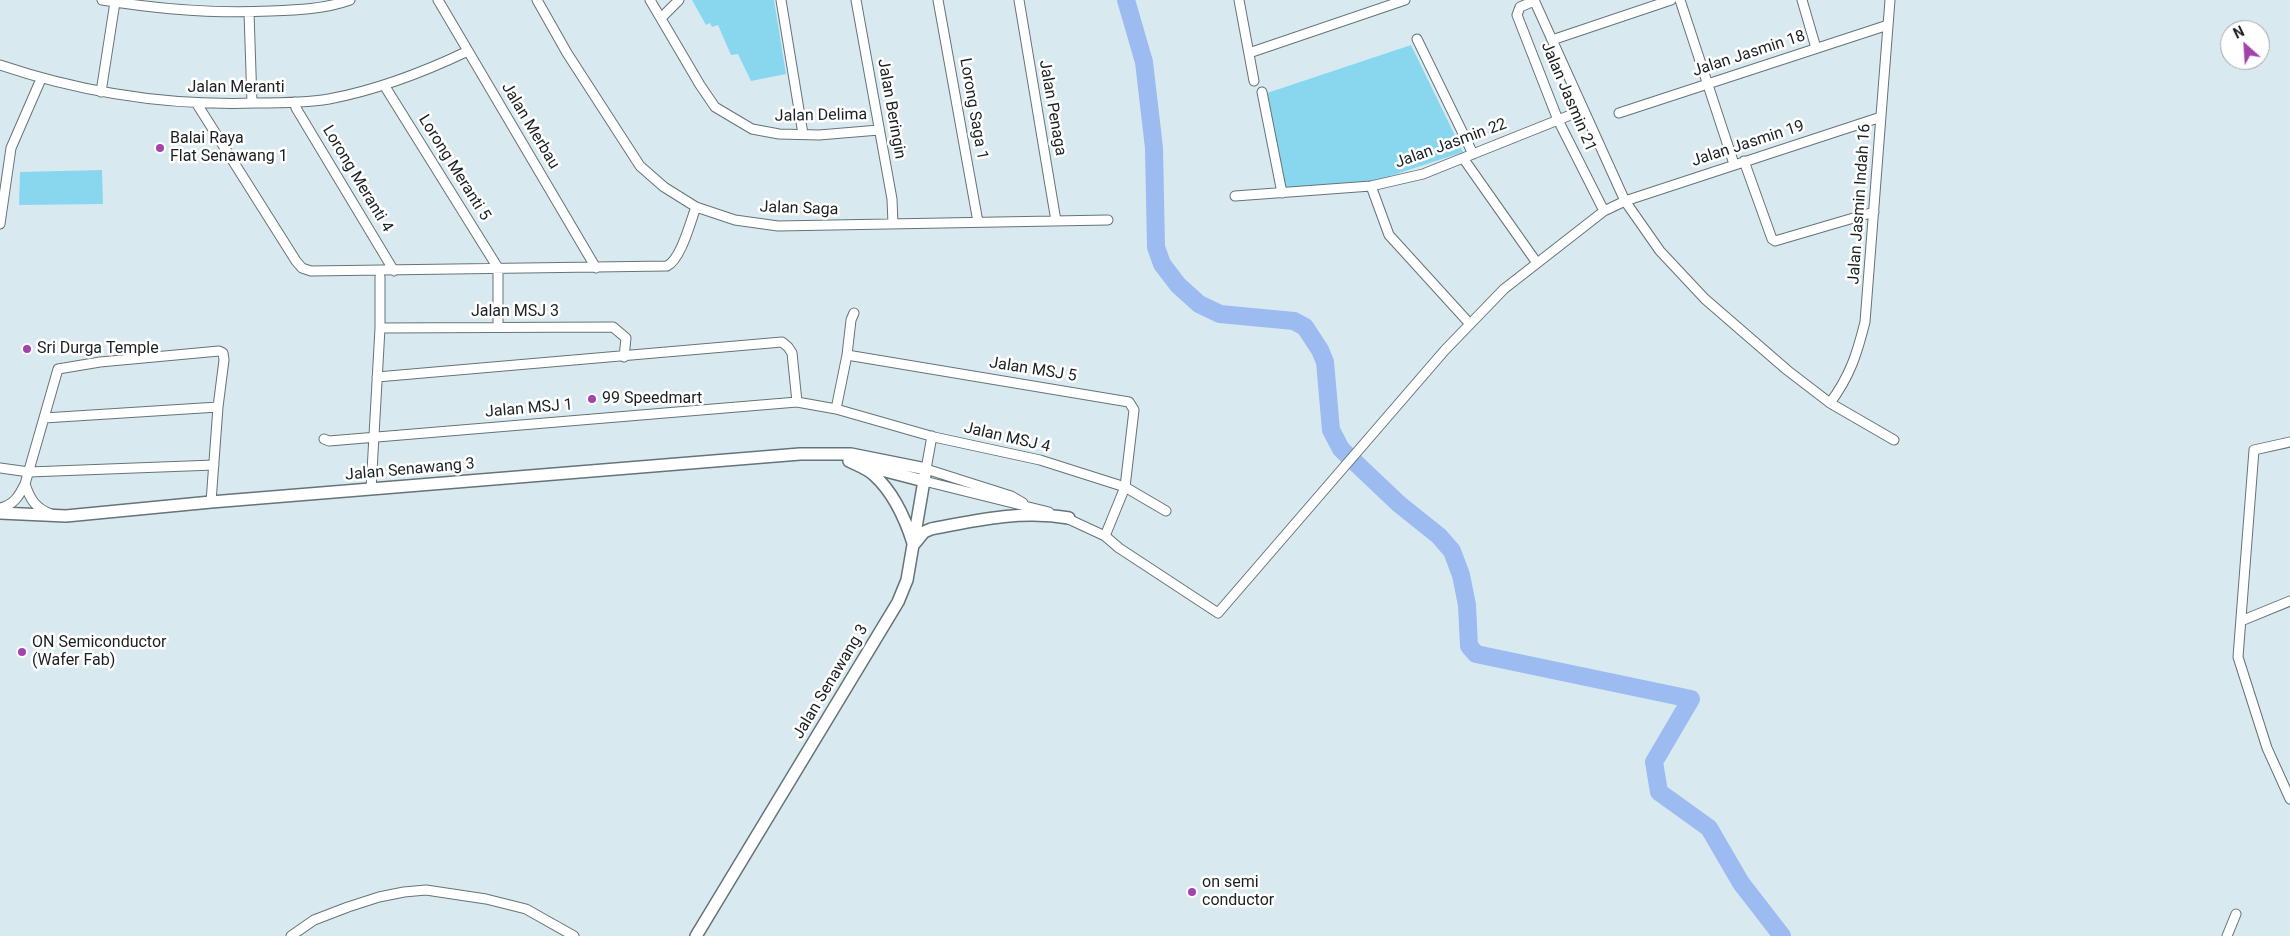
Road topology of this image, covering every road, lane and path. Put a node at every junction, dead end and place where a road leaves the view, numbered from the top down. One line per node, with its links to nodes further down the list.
1 (102, 0): 18 (street)
2 (350, 0): 19 (street)
3 (438, 0): 25 (street, Jalan Merbau)
4 (537, 0): 51 (street, Jalan Saga)
5 (650, 0): 20 (street, Jalan Delima)
6 (680, 0): 20 (street)
7 (781, 0): 42 (street)
8 (856, 0): 41 (street, Jalan Beringin)
9 (938, 0): 56 (street, Lorong Saga 1)
10 (1019, 0): 55 (street, Jalan Penaga)
11 (1239, 0): 26 (street)
12 (1405, 0): 26 (street)
13 (1534, 0): 23 (street); 40 (street, Jalan Jasmin 21)
14 (1671, 0): 23 (street)
15 (1680, 0): 30 (street)
16 (1802, 0): 24 (street)
17 (1890, 0): 21 (street, Jalan Jasmin Indah 16)
18 (115, 2): 19 (street); 32 (street)
19 (249, 12): 35 (street)
20 (662, 18): 42 (street, Jalan Delima)
21 (1888, 25): 24 (street, Jalan Jasmin 18); 39 (street, Jalan Jasmin Indah 16)
22 (1417, 39): 43 (street)
23 (1552, 40): 37 (street)
24 (1816, 48): 30 (street, Jalan Jasmin 18)
25 (468, 51): 31 (street, Jalan Meranti); 61 (street, Jalan Merbau)
26 (1249, 53): 29 (street)
27 (0, 65): 28 (street, Jalan Meranti)
28 (41, 79): 32 (street, Jalan Meranti); 57 (street)
29 (1254, 81)
30 (1708, 84): 38 (street, Jalan Jasmin 18); 46 (street)
31 (384, 85): 34 (street, Jalan Meranti); 60 (street, Lorong Meranti 5)
32 (101, 92): 36 (street, Jalan Meranti)
33 (1262, 92): 48 (street)
34 (295, 102): 35 (street, Jalan Meranti); 62 (street, Lorong Meranti 4)
35 (252, 103): 36 (street, Jalan Meranti)
36 (197, 104): 62 (street)
37 (1583, 110): 40 (street, Jalan Jasmin 22); 50 (street)
38 (1619, 113)
39 (1881, 117): 45 (street, Jalan Jasmin 19); 53 (street, Jalan Jasmin Indah 16)
40 (1558, 120): 43 (street, Jalan Jasmin 22); 52 (street, Jalan Jasmin 21)
41 (879, 130): 42 (street, Jalan Delima); 58 (street, Jalan Beringin)
42 (803, 134)
43 (1473, 154): 44 (street, Jalan Jasmin 22)
44 (1463, 158): 47 (street, Jalan Jasmin 22); 59 (street)
45 (1744, 161): 46 (street, Jalan Jasmin 19); 53 (street)
46 (1734, 164): 50 (street, Jalan Jasmin 19)
47 (1371, 186): 48 (street, Jalan Jasmin 22); 65 (street)
48 (1282, 193): 49 (street, Jalan Jasmin 22)
49 (1235, 196)
50 (1625, 201): 52 (street, Jalan Jasmin 19); 72 (street)
51 (696, 207): 58 (street, Jalan Saga); 61 (street)
52 (1604, 211): 59 (street, Jalan Jasmin 19)
53 (1874, 212): 72 (street, Jalan Jasmin Indah 16)
54 (1108, 220): 55 (street, Jalan Saga)
55 (1056, 221): 56 (street, Jalan Saga)
56 (978, 222): 58 (street, Jalan Saga)
57 (0, 224)
58 (893, 224)
59 (1537, 263): 65 (street, Jalan Jasmin 19)
60 (498, 268): 61 (street); 62 (street); 66 (street)
61 (596, 268)
62 (394, 271)
63 (380, 277): 67 (street)
64 (854, 313): 68 (street)
65 (1470, 324): 98 (street, Jalan Jasmin 19)
66 (498, 327): 67 (street, Jalan MSJ 3); 69 (street, Jalan MSJ 3)
67 (380, 328): 70 (street)
68 (847, 355): 74 (street); 89 (street, Jalan MSJ 5)
69 (624, 357): 70 (street); 71 (street)
70 (377, 377): 77 (street)
71 (797, 402): 74 (street, Jalan MSJ 1); 77 (street, Jalan MSJ 1)
72 (1830, 403): 79 (street)
73 (218, 407): 75 (street); 75 (street); 83 (street)
74 (836, 409): 76 (street, Jalan MSJ 4)
75 (44, 418): 86 (street)
76 (932, 436): 85 (street); 89 (street, Jalan MSJ 4)
77 (372, 438): 78 (street, Jalan MSJ 1); 90 (street)
78 (324, 439)
79 (1894, 440)
80 (2290, 442): 101 (street)
81 (823, 454): 82 (street, Jalan Senawang 3); 85 (street, Jalan Senawang 3); 90 (street, Jalan Senawang 3)
82 (849, 461): 87 (street, Jalan Senawang 3); 99 (street)
83 (214, 465): 86 (street); 91 (street)
84 (0, 468): 86 (street)
85 (926, 469): 87 (street, Jalan Senawang 3); 92 (street)
86 (28, 472): 88 (street)
87 (924, 481): 92 (street); 99 (street, Jalan Senawang 3)
88 (25, 484): 93 (street); 96 (street)
89 (1125, 487): 94 (street, Jalan MSJ 4); 98 (street, Jalan MSJ 5)
90 (371, 489): 91 (street, Jalan Senawang 3)
91 (211, 502): 96 (street, Jalan Senawang 3)
92 (1030, 507): 97 (street)
93 (0, 508)
94 (1166, 511)
95 (0, 513): 96 (street, Jalan Senawang 3)
96 (57, 516)
97 (1069, 518): 98 (street); 99 (street)
98 (1105, 536)
99 (914, 545): 106 (street, Jalan Senawang 3)
100 (2290, 600): 101 (street)
101 (2241, 621): 102 (street)
102 (2290, 799)
103 (2236, 914): 107 (street)
104 (291, 936): 105 (street)
105 (574, 936)
106 (696, 936)
107 (2227, 936)

